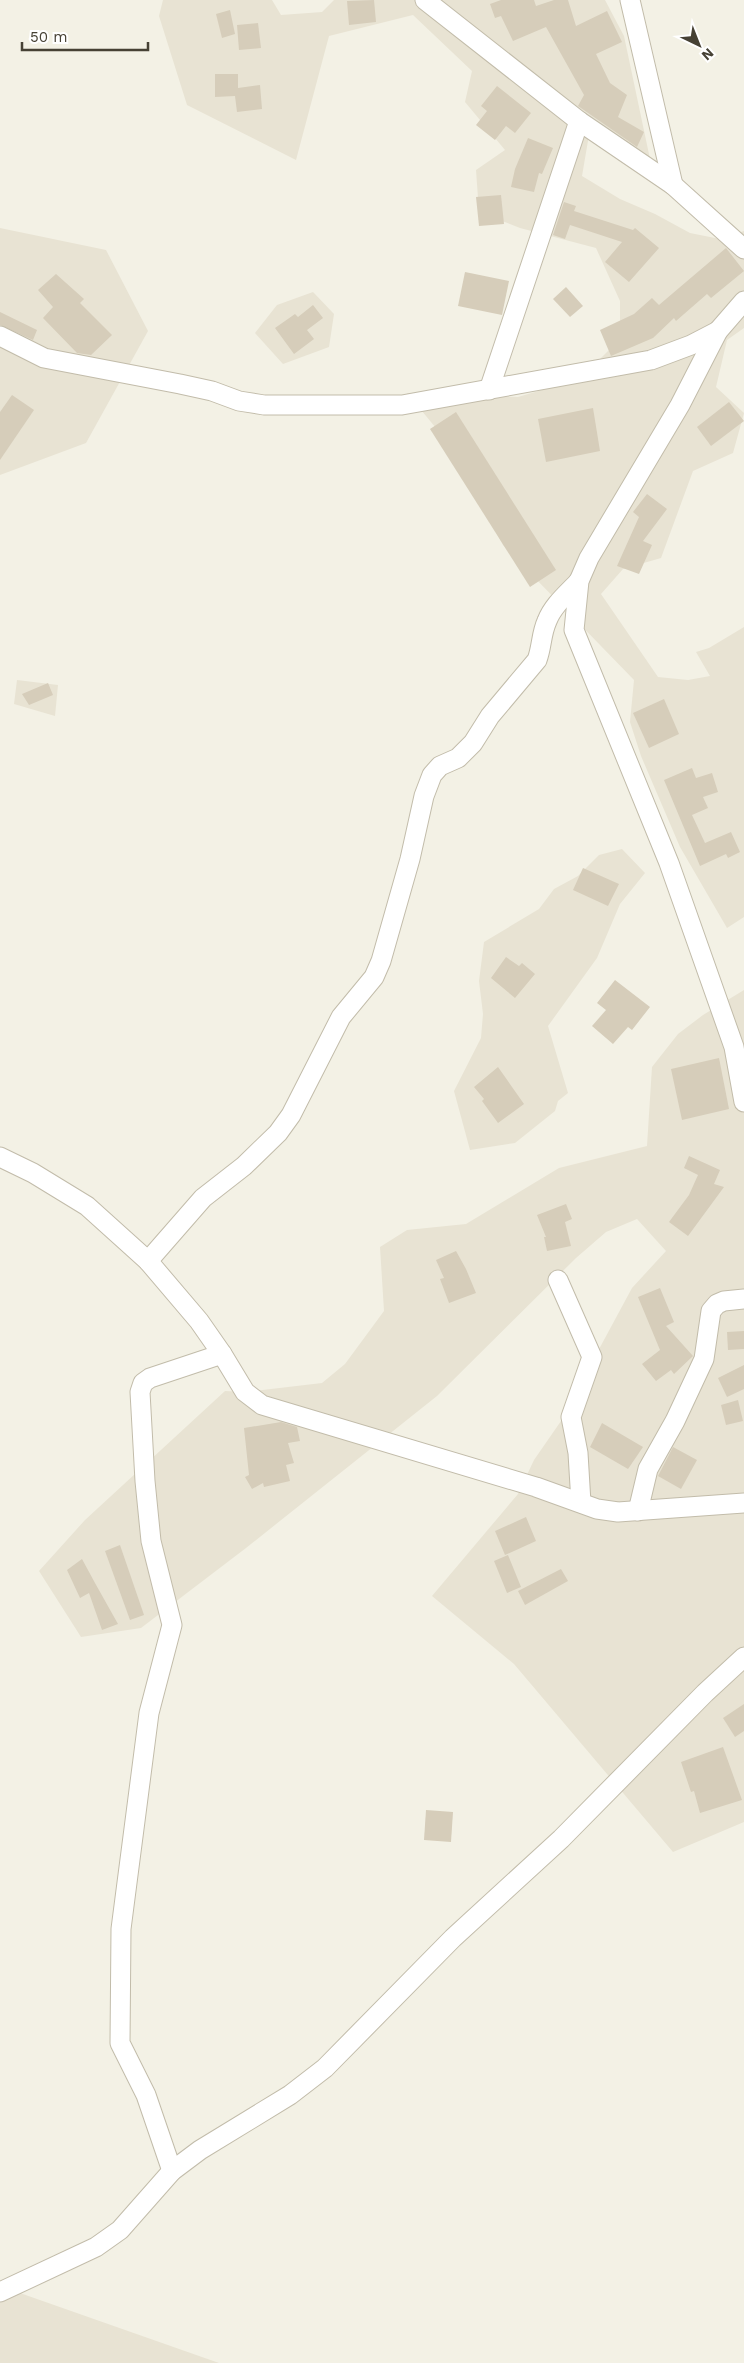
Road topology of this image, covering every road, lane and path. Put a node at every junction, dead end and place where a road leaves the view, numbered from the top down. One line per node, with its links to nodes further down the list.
1 (425, 0): 3 (street)
2 (630, 0): 4 (street)
3 (579, 121): 4 (street); 9 (street)
4 (672, 184): 5 (street)
5 (744, 249)
6 (744, 302): 7 (street)
7 (718, 330): 9 (street); 10 (street)
8 (0, 336): 9 (street)
9 (489, 390)
10 (579, 581): 11 (street); 12 (street)
11 (557, 604): 12 (street); 15 (street)
12 (574, 630): 13 (street)
13 (744, 1102)
14 (0, 1157): 15 (street)
15 (148, 1261): 18 (street)
16 (558, 1280): 19 (street)
17 (744, 1299): 21 (street)
18 (222, 1354): 19 (street); 23 (street)
19 (582, 1503): 21 (street)
20 (744, 1503): 21 (street)
21 (638, 1511)
22 (744, 1657): 23 (street)
23 (172, 2171): 24 (street)
24 (0, 2292)

